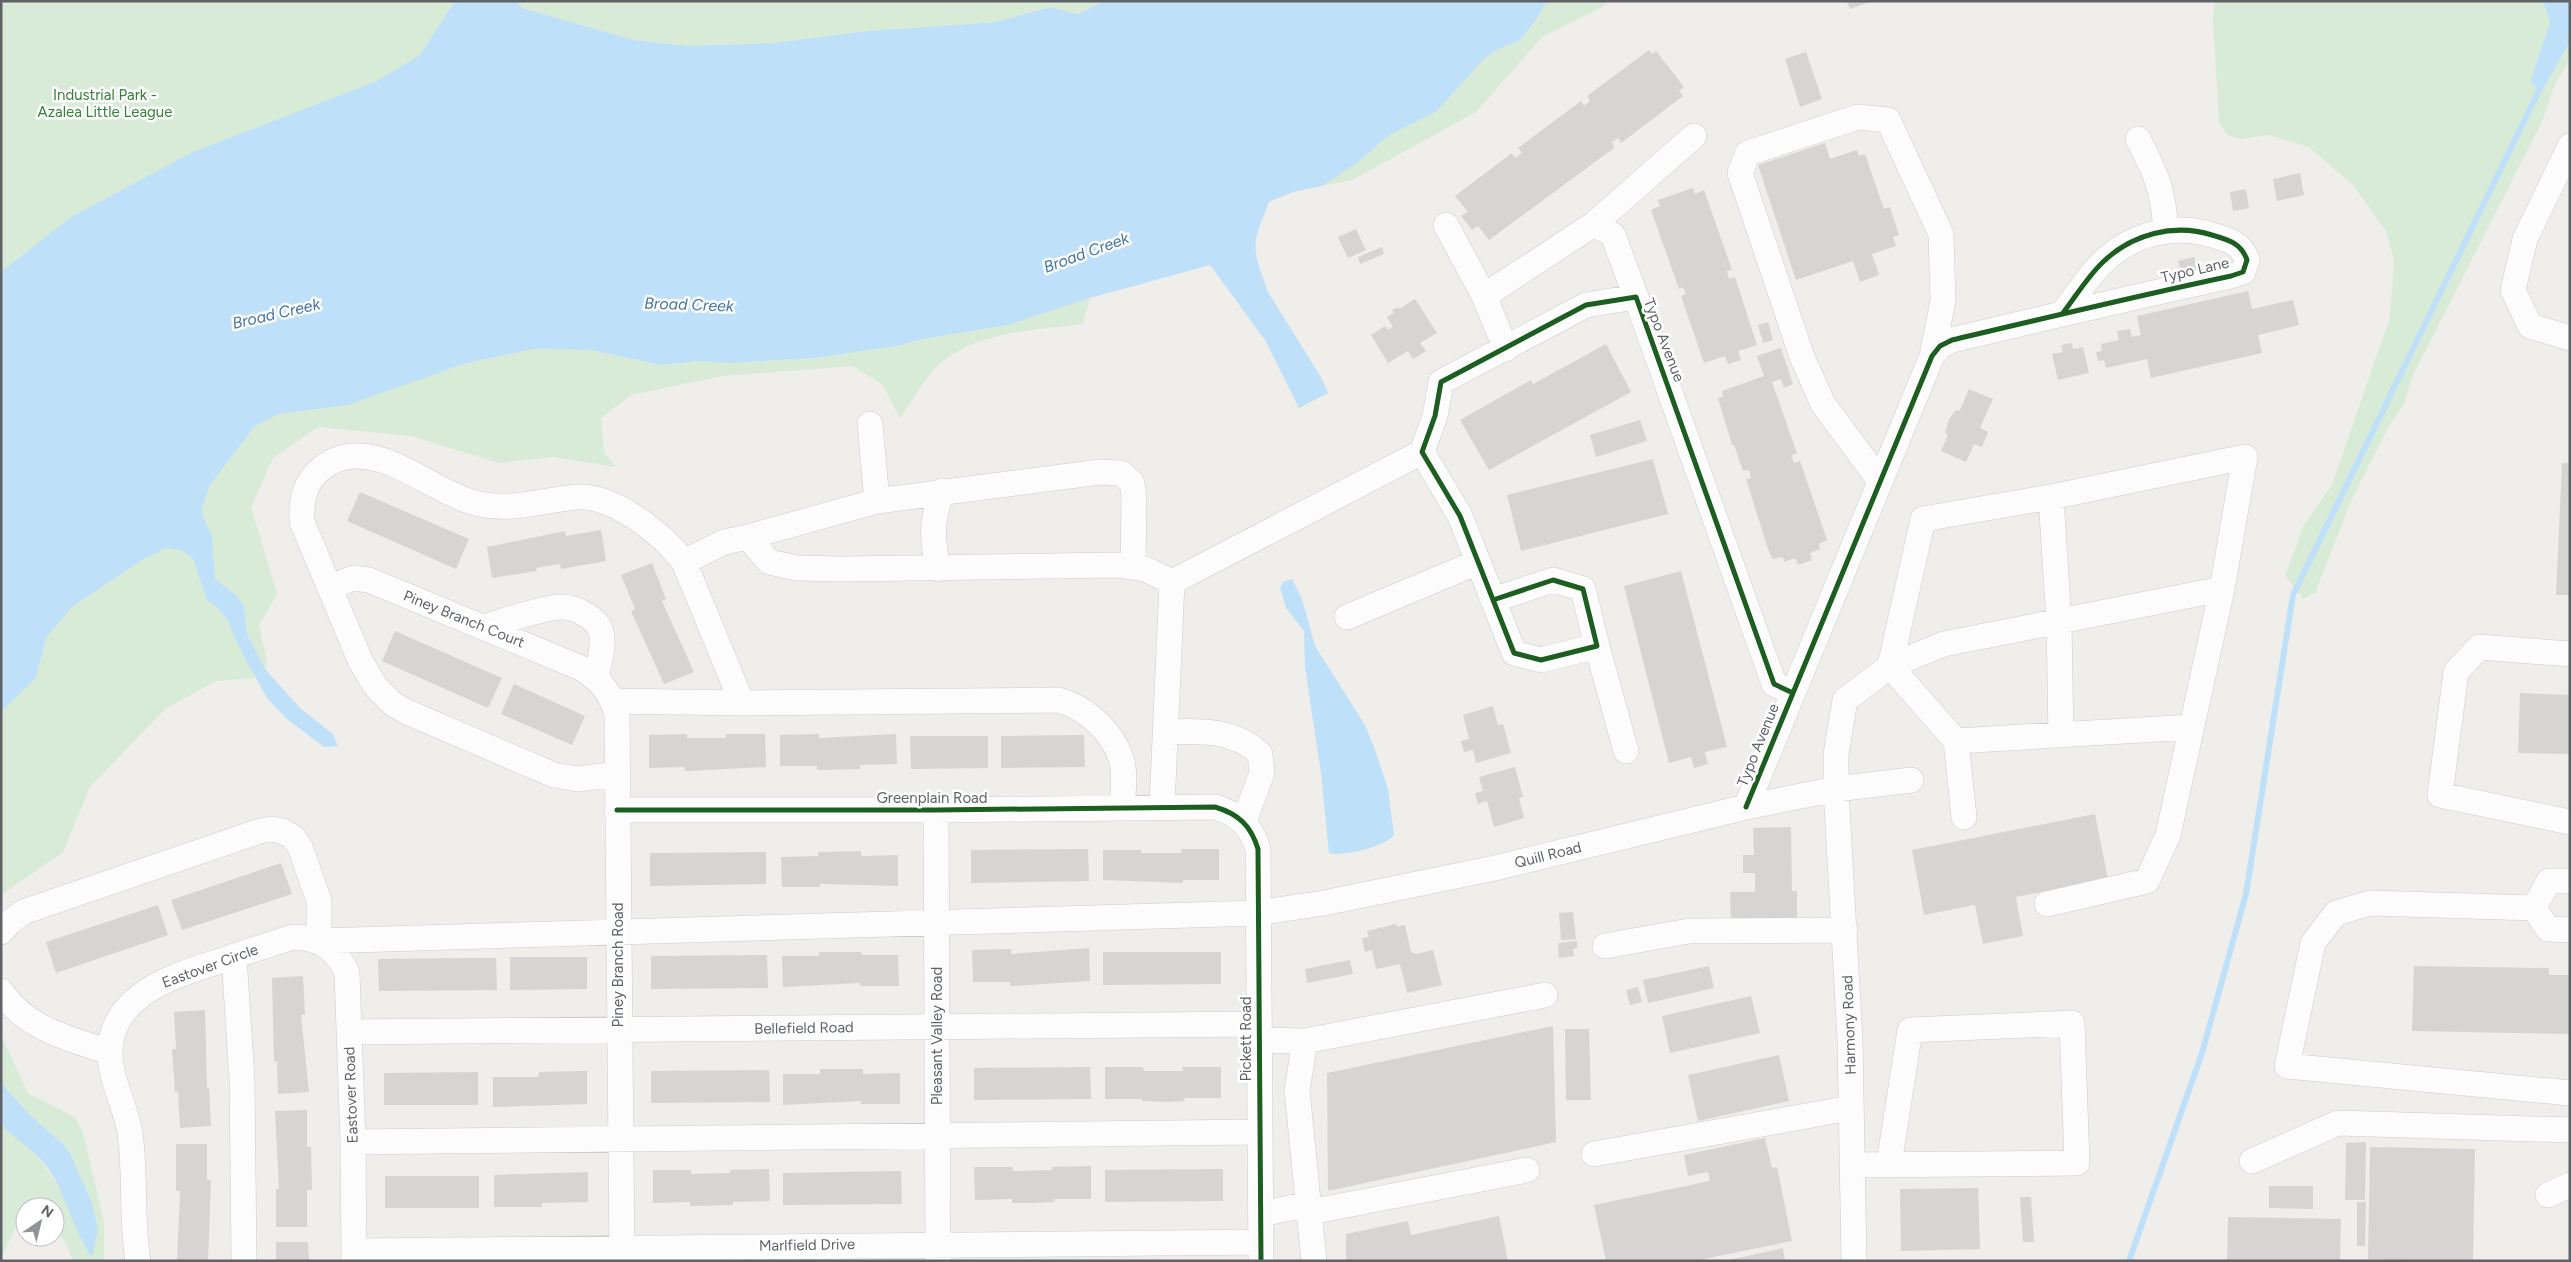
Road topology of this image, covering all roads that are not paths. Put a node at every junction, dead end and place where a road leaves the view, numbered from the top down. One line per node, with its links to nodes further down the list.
1 (1694, 136): 4 (street)
2 (2138, 139): 6 (street)
3 (2570, 146): 10 (street)
4 (1594, 224): 7 (street); 8 (street)
5 (1446, 225): 7 (street)
6 (2166, 231): 9 (street, Typo Lane); 9 (street, Typo Lane)
7 (1484, 296): 11 (street)
8 (1636, 297): 11 (street, Typo Avenue); 35 (street, Typo Avenue)
9 (2063, 313): 12 (street, Typo Lane)
10 (2570, 338)
11 (1506, 349): 14 (street, Typo Avenue)
12 (1932, 356): 15 (street, Typo Lane); 15 (street)
13 (870, 424): 18 (street)
14 (1422, 452): 21 (street); 24 (street)
15 (1880, 480): 35 (street, Typo Avenue)
16 (942, 491): 18 (street); 22 (street); 23 (street)
17 (2051, 497): 26 (street); 29 (street); 33 (street)
18 (877, 501): 19 (street)
19 (748, 536): 20 (street); 23 (street)
20 (684, 562): 25 (street); 37 (street)
21 (1478, 562): 27 (street); 28 (street)
22 (1134, 567): 23 (street); 24 (street)
23 (938, 569)
24 (1172, 582): 39 (street)
25 (329, 588): 30 (street, Piney Branch Court); 43 (street)
26 (2222, 589): 29 (street, Harmony Road); 38 (street)
27 (1493, 600): 31 (street); 31 (street)
28 (1347, 617)
29 (2059, 622): 33 (street, Harmony Road); 40 (street)
30 (483, 627): 34 (street, Piney Branch Court); 34 (street)
31 (1597, 646): 42 (street)
32 (2570, 654): 53 (street)
33 (1890, 666): 41 (street); 45 (street, Harmony Road)
34 (596, 676): 36 (street, Piney Branch Road)
35 (1793, 693): 46 (street, Typo Avenue)
36 (613, 701): 37 (street); 43 (street, Piney Branch Road)
37 (742, 703): 47 (street)
38 (2191, 727): 40 (street); 55 (street)
39 (1165, 732): 48 (street); 52 (street)
40 (2061, 735): 41 (street)
41 (1956, 741): 51 (street)
42 (1626, 751)
43 (617, 774): 49 (street, Piney Branch Road)
44 (1911, 780): 45 (street, Quill Road)
45 (1836, 789): 46 (street, Quill Road); 59 (street, Harmony Road)
46 (1746, 806): 57 (street, Quill Road)
47 (1122, 808): 48 (street, Greenplain Road); 50 (street, Greenplain Road)
48 (1162, 808): 52 (street, Greenplain Road)
49 (617, 810): 50 (street, Greenplain Road); 62 (street, Piney Branch Road)
50 (936, 810): 58 (street, Pleasant Valley Road)
51 (1964, 817)
52 (1244, 821): 57 (street, Pickett Road)
53 (2570, 822)
54 (2570, 881): 56 (street)
55 (2046, 904)
56 (2534, 908): 60 (street); 76 (street)
57 (1258, 913): 58 (street, Quill Road); 71 (street, Pickett Road)
58 (936, 923): 62 (street, Eastover Circle); 68 (street, Pleasant Valley Road)
59 (1845, 930): 64 (street); 77 (street, Harmony Road)
60 (2570, 930)
61 (1, 932): 63 (street)
62 (618, 932): 63 (street, Eastover Circle); 69 (street, Piney Branch Road)
63 (319, 941): 65 (street, Eastover Circle); 70 (street, Eastover Road)
64 (1605, 946)
65 (234, 956): 73 (street, Eastover Circle); 97 (street)
66 (1, 991): 73 (street)
67 (1545, 995): 72 (street, Bellefield Road)
68 (937, 1027): 69 (street, Bellefield Road); 71 (street, Bellefield Road); 80 (street, Pleasant Valley Road)
69 (619, 1030): 70 (street, Bellefield Road); 81 (street, Piney Branch Road)
70 (349, 1032): 82 (street, Eastover Road)
71 (1258, 1032): 72 (street, Bellefield Road); 75 (street, Pickett Road)
72 (1305, 1041): 74 (street)
73 (110, 1052): 96 (street, Eastover Circle)
74 (1297, 1090): 75 (street); 90 (street)
75 (1259, 1091): 79 (street, Pickett Road)
76 (2570, 1093)
77 (1851, 1108): 83 (street); 86 (street, Harmony Road)
78 (2570, 1130): 84 (street)
79 (1259, 1132): 80 (street); 91 (street, Pickett Road)
80 (938, 1137): 81 (street); 92 (street, Pleasant Valley Road)
81 (620, 1139): 82 (street); 94 (street, Piney Branch Road)
82 (353, 1142): 95 (street, Eastover Road)
83 (1594, 1154)
84 (2252, 1161)
85 (1889, 1164): 85 (street); 86 (street)
86 (1852, 1165): 99 (street, Harmony Road)
87 (1527, 1170): 90 (street)
88 (2570, 1184): 89 (street)
89 (2548, 1196)
90 (1309, 1208): 91 (street); 98 (street)
91 (1261, 1214): 93 (street, Pickett Road)
92 (938, 1252): 93 (street, Marlfield Drive); 94 (street, Marlfield Drive)
93 (1261, 1252)
94 (622, 1254): 95 (street, Marlfield Drive)
95 (354, 1256)
96 (138, 1261)
97 (244, 1261)
98 (1314, 1261)
99 (1854, 1261)

